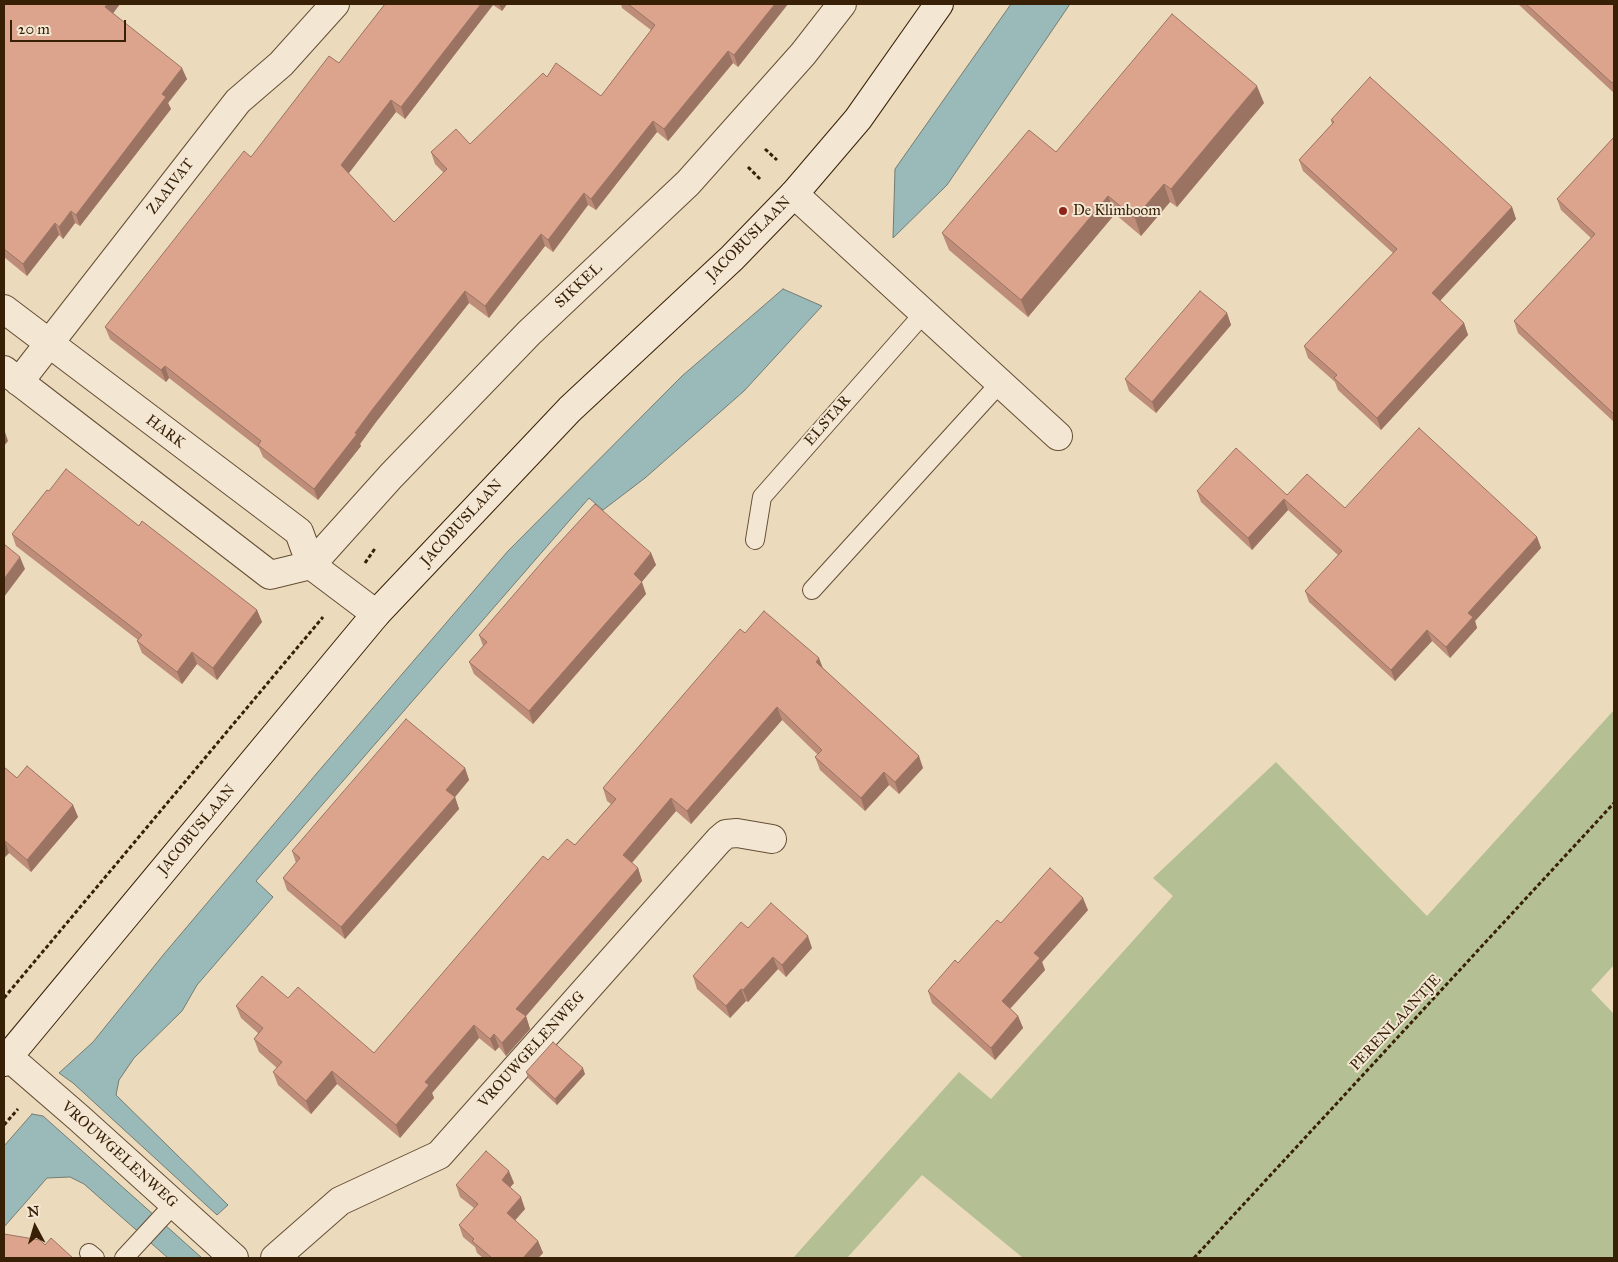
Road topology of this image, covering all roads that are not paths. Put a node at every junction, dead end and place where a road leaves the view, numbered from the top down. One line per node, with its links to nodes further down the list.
1 (335, 4): 7 (street, ZAAIVAT)
2 (842, 4): 12 (street, SIKKEL)
3 (938, 4): 4 (street, JACOBUSLAAN)
4 (794, 194): 6 (street); 14 (street, JACOBUSLAAN)
5 (4, 309): 7 (street, HARK)
6 (924, 313): 9 (street); 11 (lane, ELSTAR)
7 (49, 345): 8 (street, ZAAIVAT); 12 (street, HARK)
8 (11, 376): 12 (street)
9 (1000, 383): 10 (street); 13 (lane)
10 (1058, 436)
11 (756, 540)
12 (311, 565): 14 (street)
13 (812, 590)
14 (376, 614): 16 (street, JACOBUSLAAN)
15 (772, 839): 20 (street, VROUWGELENWEG)
16 (5, 1057): 17 (street, VROUWGELENWEG)
17 (170, 1209): 18 (lane); 19 (street, VROUWGELENWEG)
18 (124, 1258)
19 (234, 1258)
20 (276, 1258)

